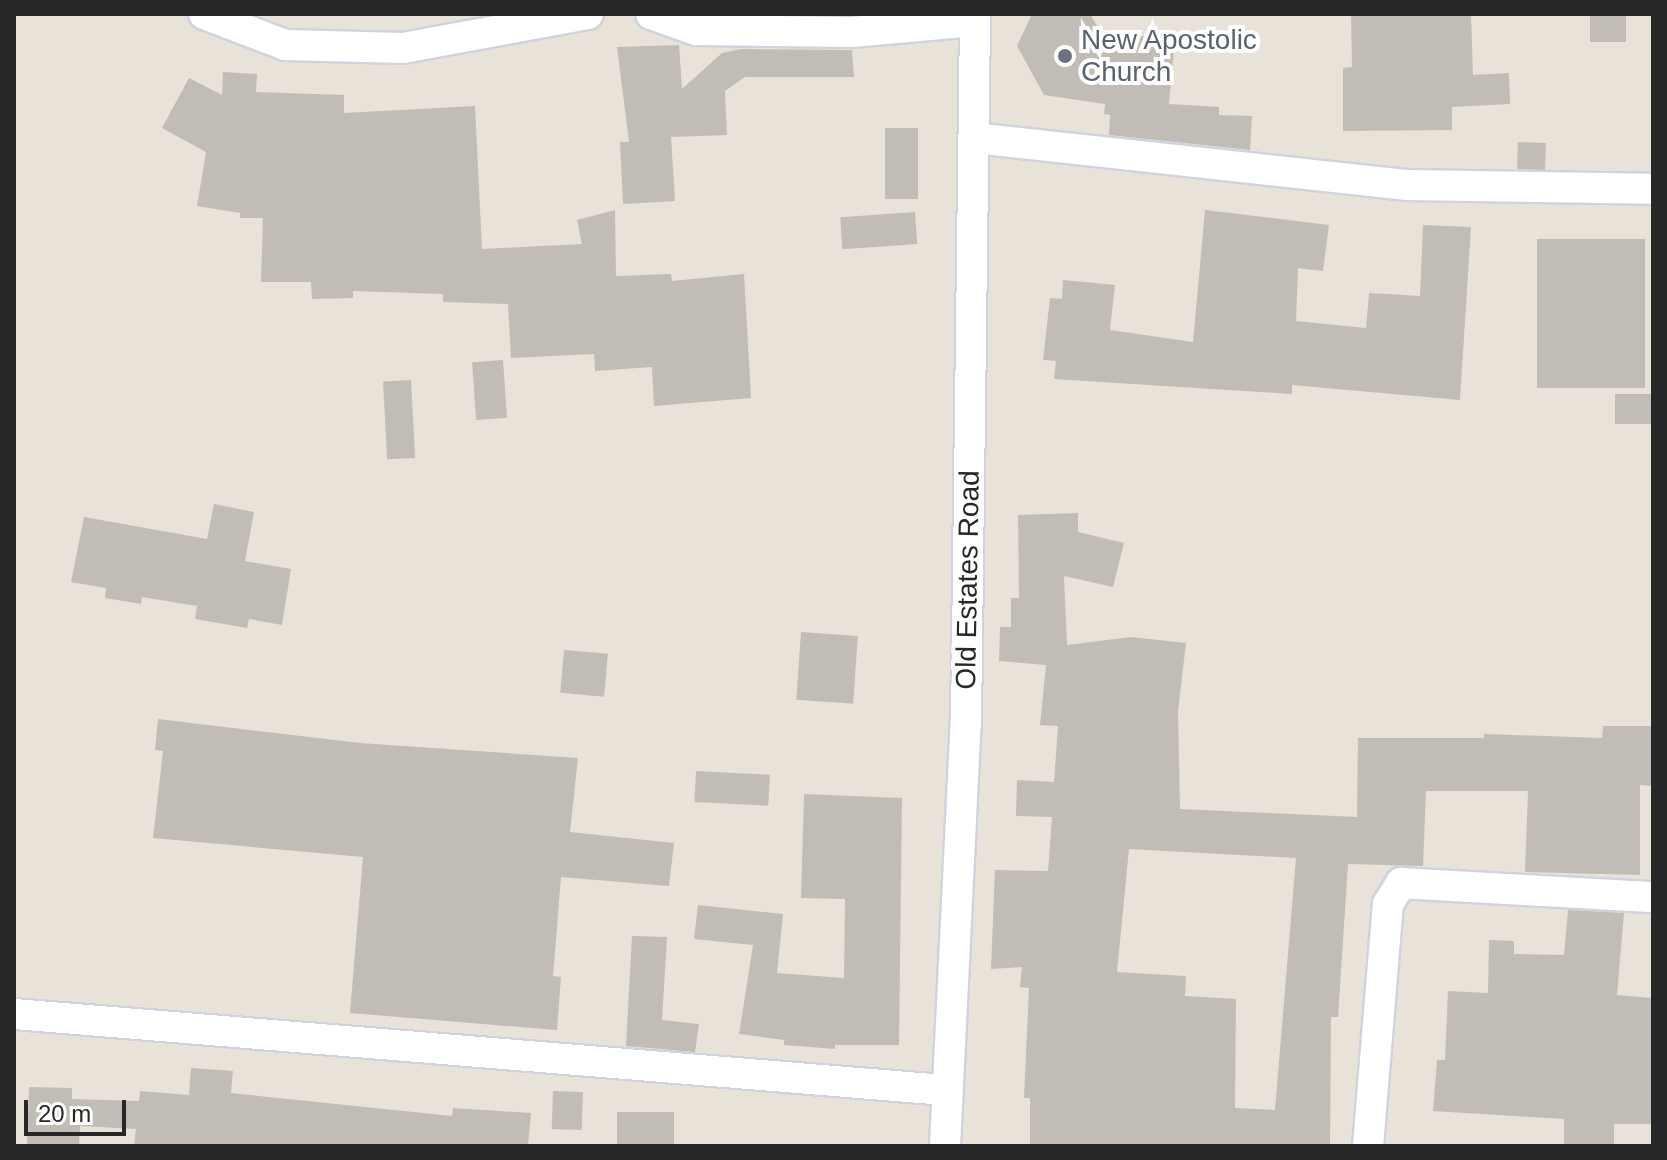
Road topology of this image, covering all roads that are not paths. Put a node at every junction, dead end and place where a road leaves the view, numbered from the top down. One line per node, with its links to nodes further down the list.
1 (204, 14): 2 (street)
2 (588, 14)
3 (651, 14): 5 (street)
4 (975, 17): 5 (street); 6 (street, Old Estates Road)
5 (694, 22)
6 (974, 138): 7 (street); 10 (street, Old Estates Road)
7 (1653, 189)
8 (1653, 897): 12 (street)
9 (14, 1014): 10 (street)
10 (945, 1090): 11 (street, Old Estates Road)
11 (945, 1146)
12 (1368, 1146)

